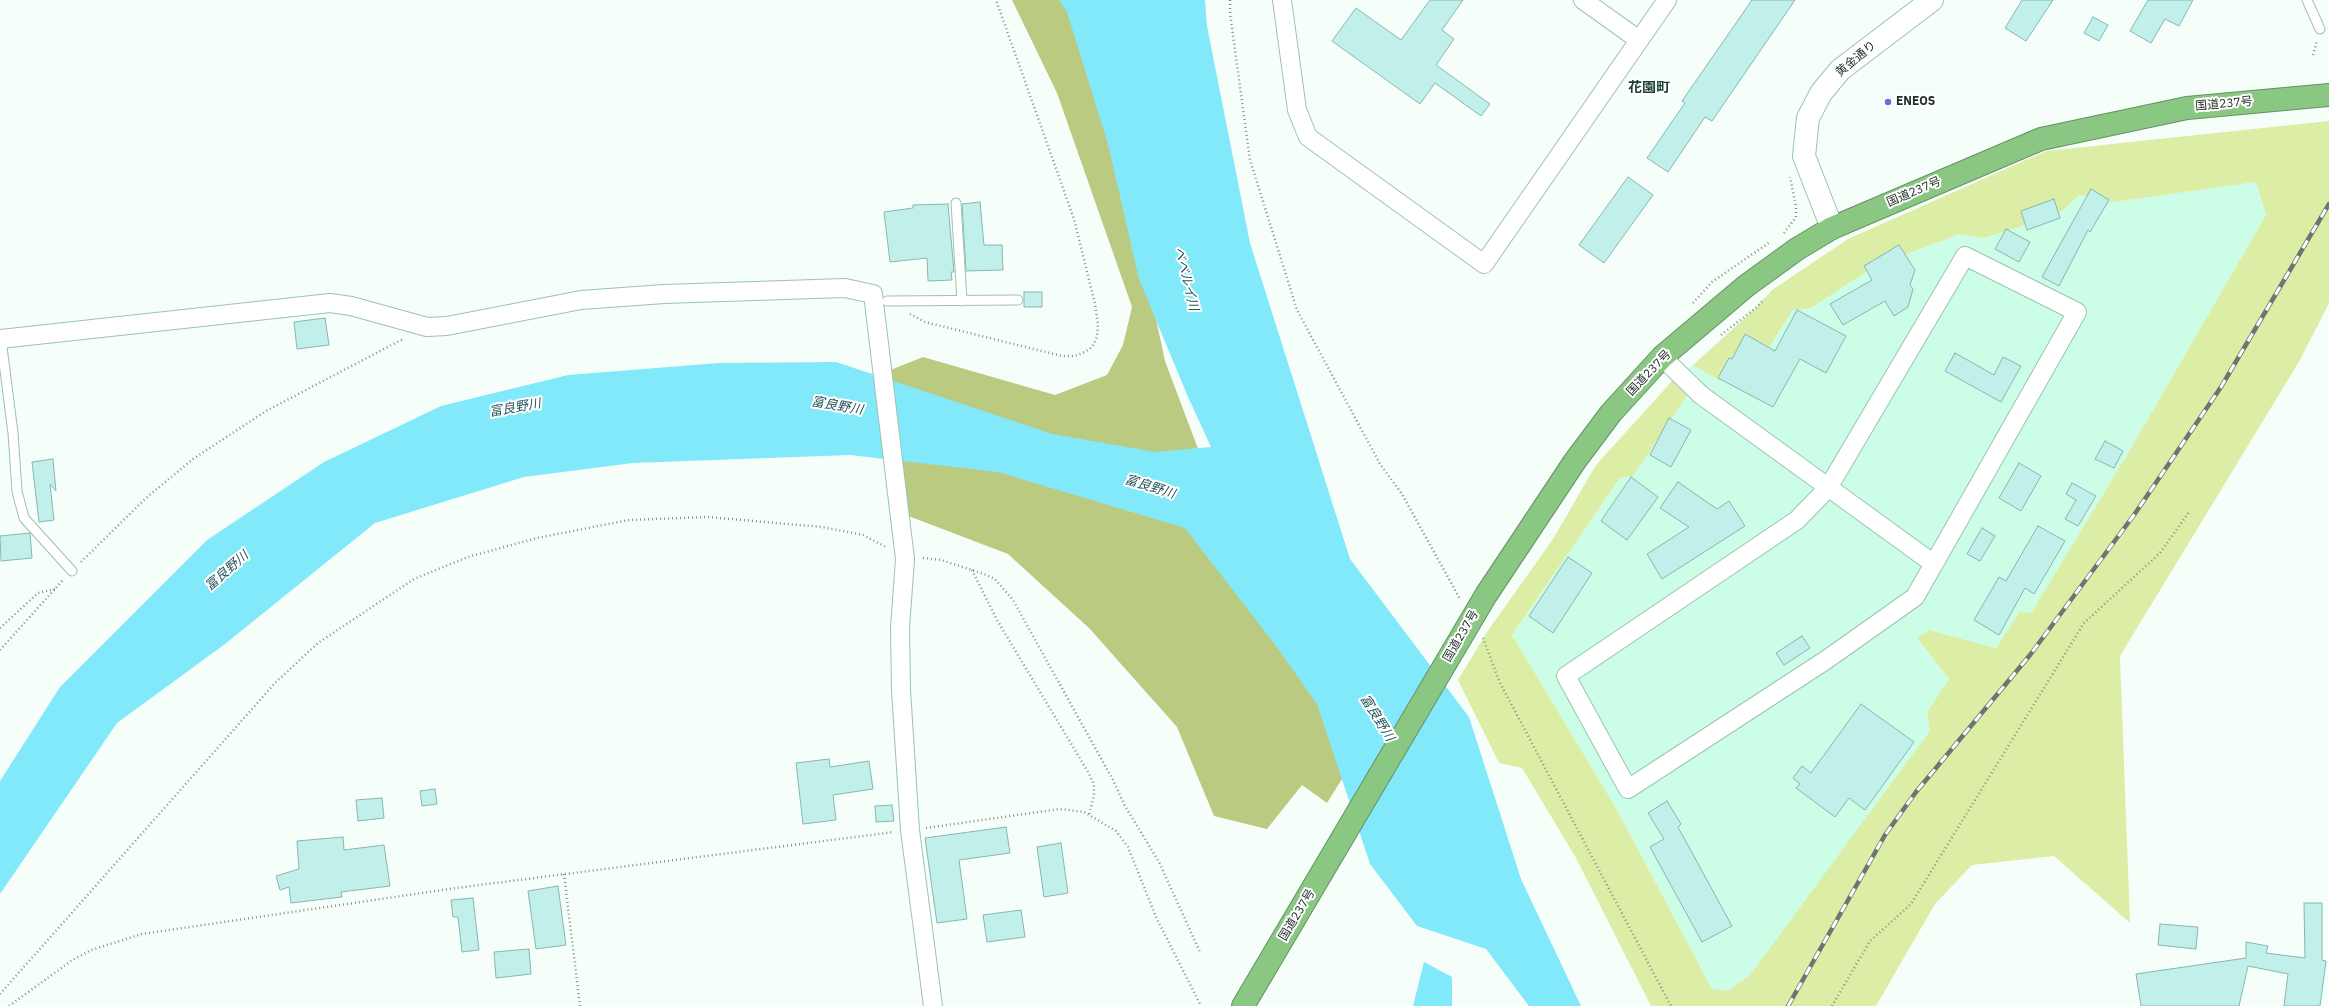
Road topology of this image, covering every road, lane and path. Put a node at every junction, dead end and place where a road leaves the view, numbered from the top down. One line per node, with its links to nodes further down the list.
1 (996, 0): 20 (path)
2 (1230, 0): 32 (path)
3 (1282, 0): 9 (street)
4 (1583, 0): 9 (street)
5 (1667, 0): 9 (street)
6 (1932, 0): 13 (street, 黄金通り)
7 (2307, 0): 8 (lane)
8 (2320, 29)
9 (1639, 40)
10 (2329, 95): 13 (highway, 国道237号)
11 (1790, 171): 14 (path)
12 (956, 203): 18 (lane)
13 (1832, 228): 24 (highway, 国道237号)
14 (1777, 237)
15 (1771, 242): 19 (path)
16 (1767, 296): 22 (path)
17 (1018, 300): 18 (lane)
18 (962, 301): 20 (lane)
19 (1692, 304)
20 (881, 306): 21 (street); 27 (street)
21 (427, 327): 23 (street); 30 (path)
22 (1719, 336)
23 (0, 339): 30 (lane)
24 (1662, 357): 25 (street); 45 (highway, 国道237号)
25 (1828, 488): 28 (street); 28 (street); 28 (street)
26 (2189, 512): 47 (path)
27 (904, 553): 29 (path); 37 (street); 40 (path)
28 (1934, 564)
29 (972, 570): 36 (path); 39 (path)
30 (72, 571): 31 (path)
31 (56, 589): 33 (path); 35 (path)
32 (1464, 606)
33 (0, 628)
34 (1481, 634): 46 (path)
35 (0, 650)
36 (1089, 815): 37 (path); 44 (path)
37 (910, 830): 38 (path); 43 (street)
38 (564, 874): 41 (path); 42 (path)
39 (1200, 952)
40 (0, 994)
41 (9, 1006)
42 (580, 1006)
43 (933, 1006)
44 (1201, 1006)
45 (1243, 1006)
46 (1671, 1006)
47 (1832, 1006)

